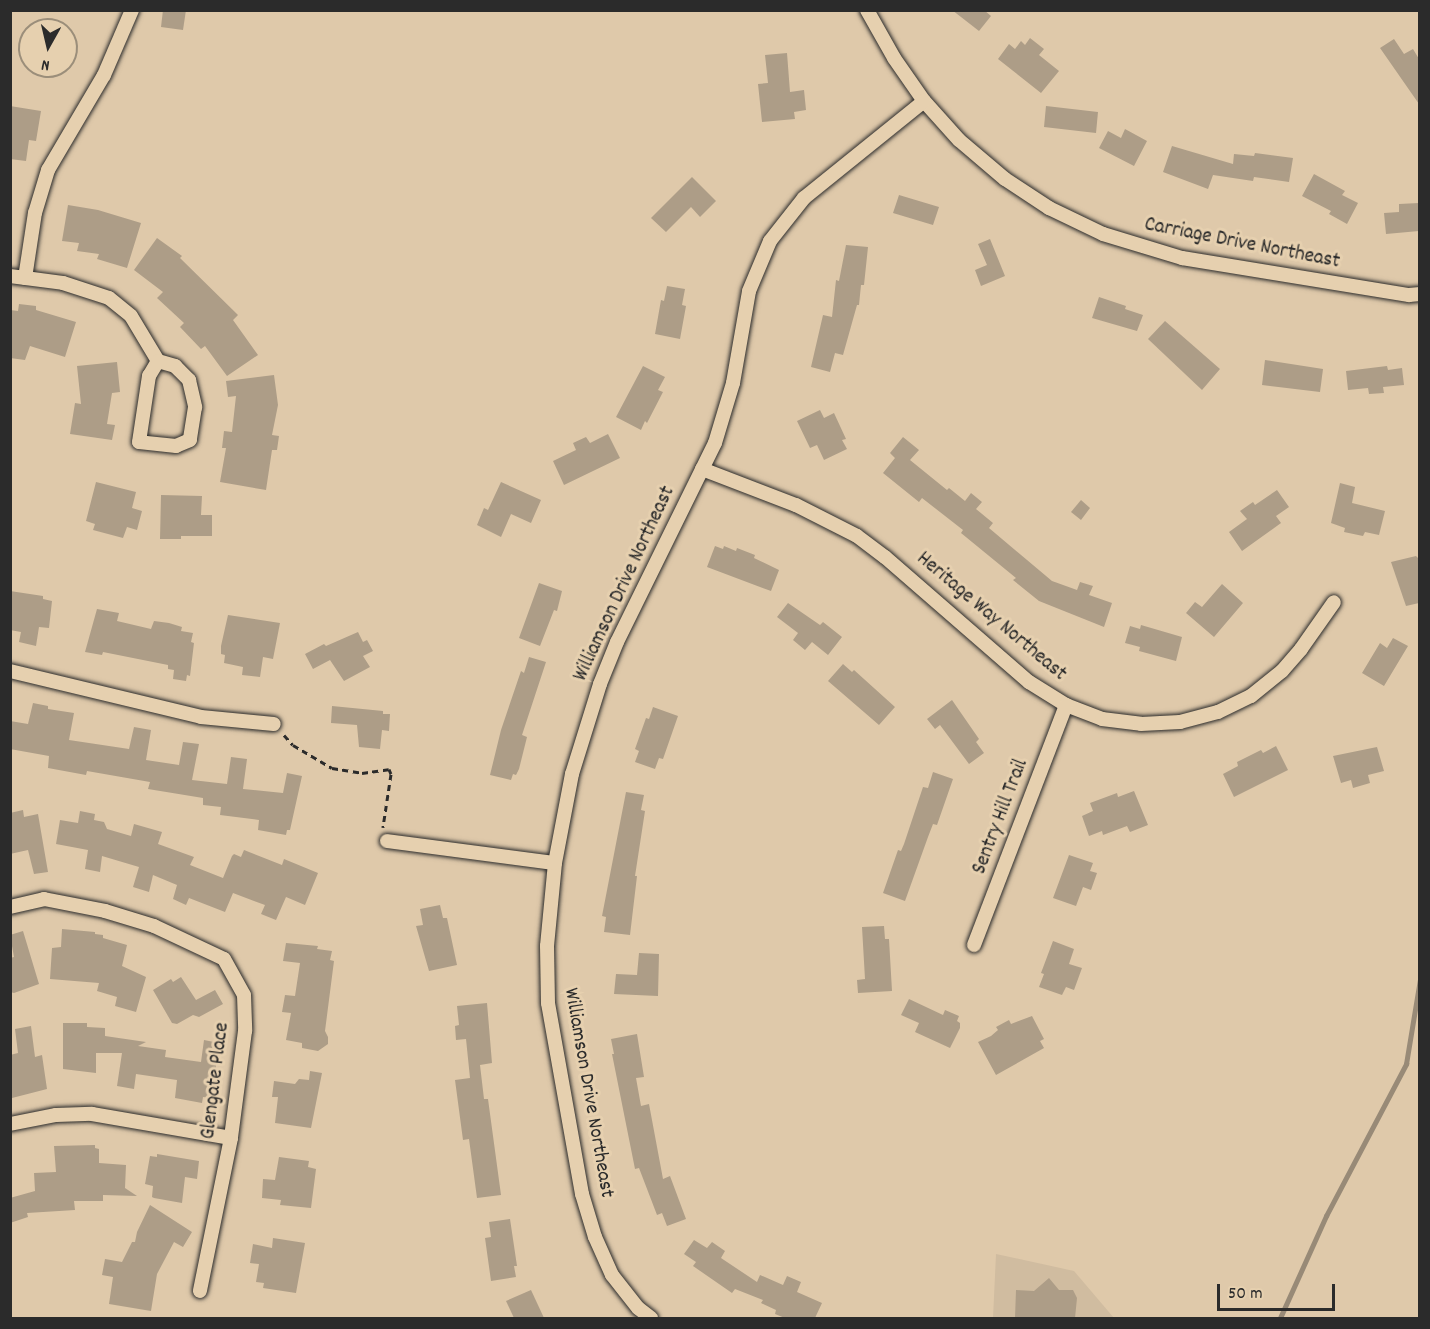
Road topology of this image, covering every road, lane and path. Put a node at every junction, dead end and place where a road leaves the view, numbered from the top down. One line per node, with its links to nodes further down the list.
1 (132, 10): 5 (street)
2 (867, 10): 3 (street, Carriage Drive Northeast)
3 (924, 101): 6 (street, Carriage Drive Northeast); 8 (street, Williamson Drive Northeast)
4 (10, 276): 5 (street)
5 (25, 278): 7 (street)
6 (1419, 294)
7 (158, 362): 7 (street)
8 (702, 469): 11 (street, Heritage Way Northeast); 14 (street, Williamson Drive Northeast)
9 (1334, 602): 11 (street, Heritage Way Northeast)
10 (10, 671): 12 (street)
11 (1066, 705): 16 (street, Sentry Hill Trail)
12 (274, 724): 13 (path)
13 (387, 841): 14 (street)
14 (555, 862): 20 (street, Williamson Drive Northeast)
15 (10, 907): 18 (street, Glengate Place)
16 (974, 945)
17 (10, 1124): 18 (street)
18 (231, 1138): 19 (street, Glengate Place)
19 (200, 1291)
20 (651, 1318)

